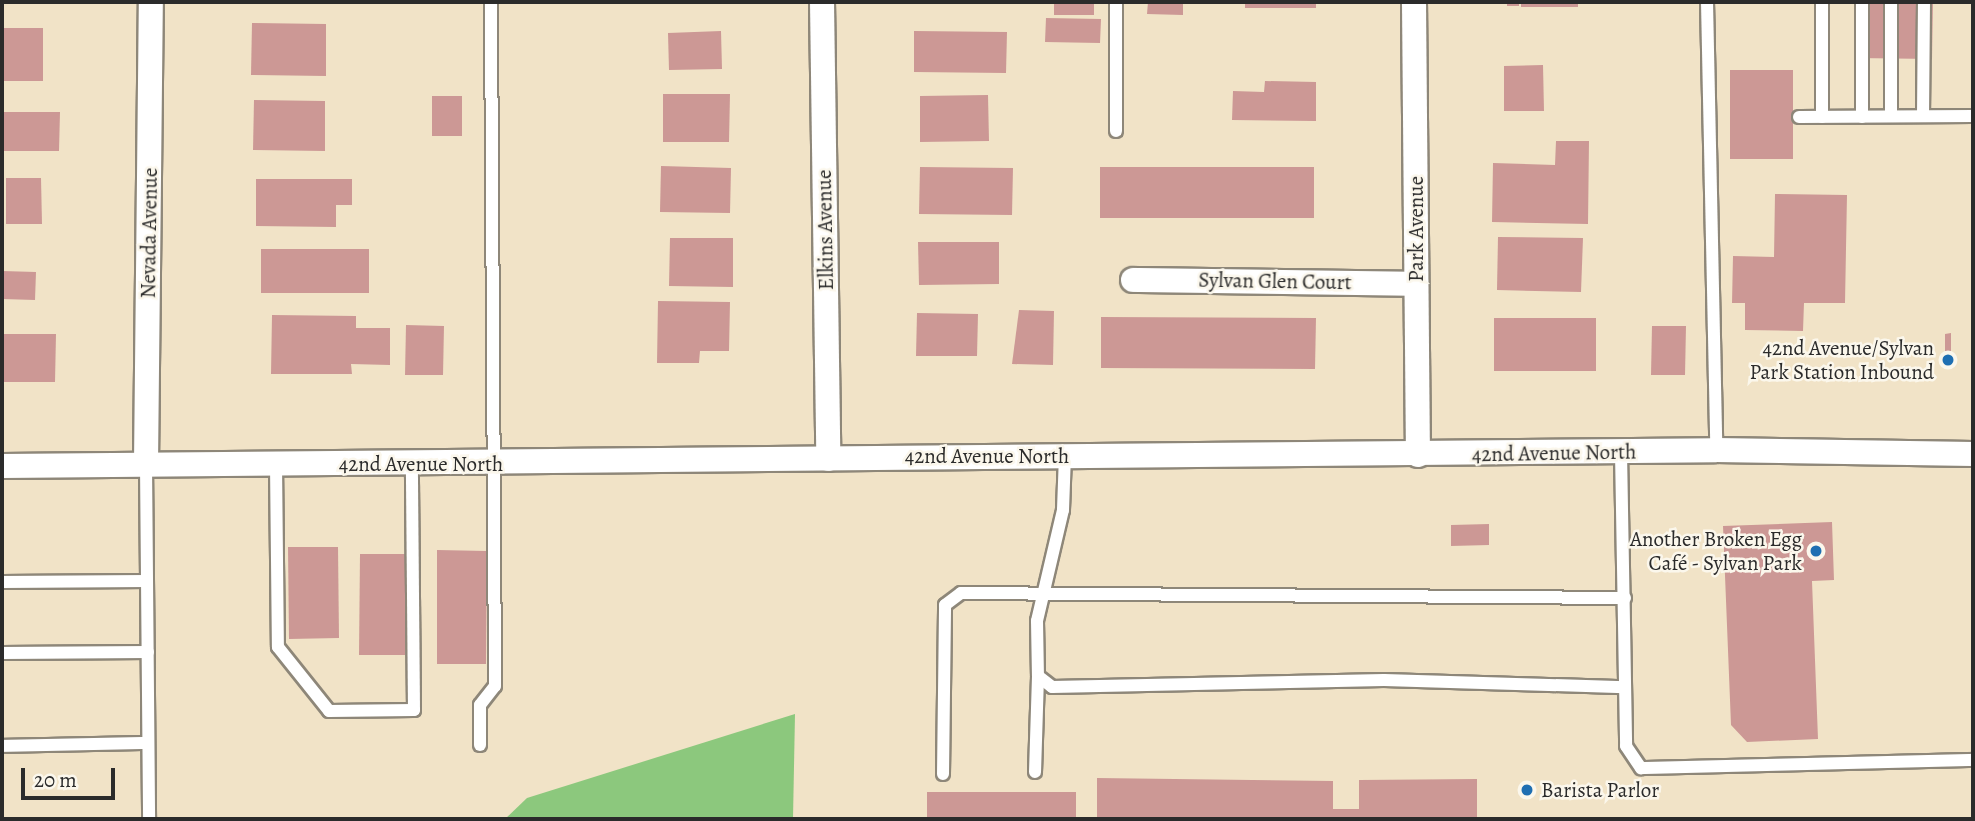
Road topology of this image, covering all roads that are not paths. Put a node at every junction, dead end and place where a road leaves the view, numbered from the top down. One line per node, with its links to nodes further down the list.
1 (151, 2): 26 (street, Nevada Avenue)
2 (491, 2): 29 (lane)
3 (822, 2): 25 (street, Elkins Avenue)
4 (1116, 2): 17 (lane)
5 (1414, 2): 19 (street, Park Avenue)
6 (1707, 2): 20 (lane)
7 (1822, 2): 15 (lane)
8 (1862, 2): 16 (lane)
9 (1891, 2): 11 (lane)
10 (1924, 2): 12 (lane)
11 (1891, 116): 12 (lane); 16 (lane)
12 (1923, 116): 13 (lane)
13 (1973, 116)
14 (1799, 117): 15 (lane)
15 (1822, 117): 16 (lane)
16 (1862, 117)
17 (1116, 131)
18 (1133, 280): 19 (street, Sylvan Glen Court)
19 (1416, 284): 24 (street, Park Avenue)
20 (1716, 450): 21 (street, 42nd Avenue North); 22 (street, 42nd Avenue North)
21 (1621, 452): 24 (street, 42nd Avenue North); 34 (lane)
22 (1973, 454)
23 (1065, 455): 24 (street, 42nd Avenue North); 25 (street, 42nd Avenue North); 33 (lane)
24 (1418, 455)
25 (828, 459): 29 (street, 42nd Avenue North)
26 (146, 464): 27 (street, 42nd Avenue North); 30 (street, 42nd Avenue North); 31 (lane)
27 (276, 464): 28 (street, 42nd Avenue North); 28 (lane)
28 (412, 464): 29 (street, 42nd Avenue North)
29 (495, 464): 40 (lane)
30 (2, 466)
31 (147, 581): 32 (lane); 35 (lane)
32 (2, 582)
33 (1043, 596): 34 (lane); 37 (lane); 44 (lane)
34 (1625, 598): 38 (lane)
35 (148, 652): 36 (lane); 39 (lane)
36 (2, 653)
37 (1038, 676): 38 (lane); 43 (lane)
38 (1625, 687): 42 (lane)
39 (148, 743): 41 (lane); 45 (lane)
40 (480, 745)
41 (2, 746)
42 (1973, 760)
43 (1035, 772)
44 (943, 774)
45 (149, 819)

